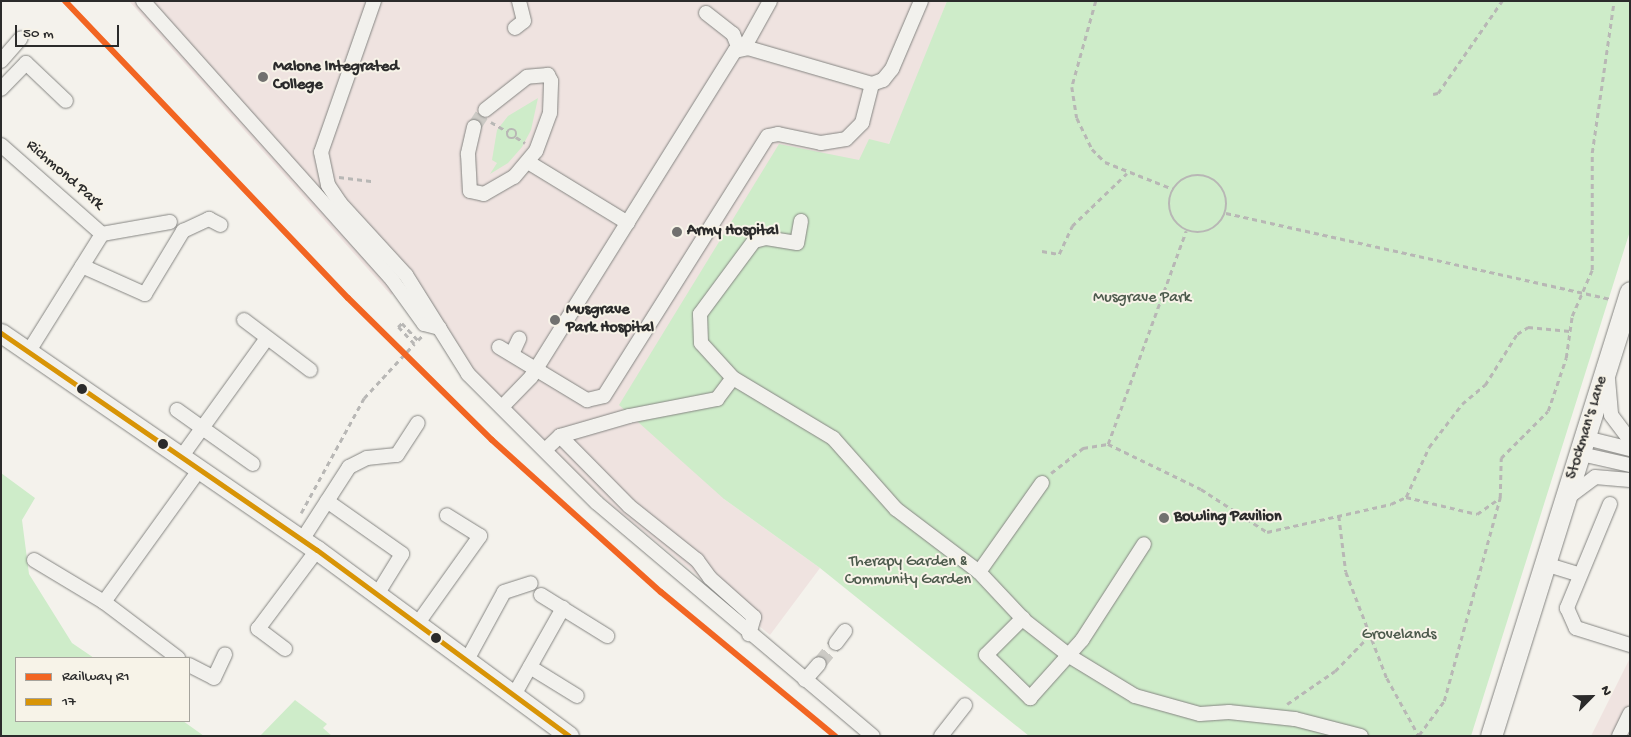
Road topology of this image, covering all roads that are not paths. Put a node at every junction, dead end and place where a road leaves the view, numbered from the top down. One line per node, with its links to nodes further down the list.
1 (143, 1): 26 (street)
2 (374, 1): 26 (street)
3 (519, 1): 7 (street)
4 (770, 1): 9 (street)
5 (921, 1): 11 (street)
6 (706, 13): 9 (street)
7 (515, 28)
8 (21, 38): 10 (street)
9 (741, 48): 11 (street); 20 (street)
10 (1, 61)
11 (872, 84): 35 (street)
12 (1, 89): 13 (street)
13 (66, 101)
14 (488, 116): 17 (street)
15 (474, 127): 17 (street)
16 (1, 145): 22 (street, Richmond Park)
17 (528, 162): 20 (street)
18 (801, 221): 36 (street)
19 (170, 222): 22 (street)
20 (628, 223): 35 (street)
21 (221, 225): 23 (street)
22 (102, 234): 23 (street)
23 (82, 266): 31 (street)
24 (1628, 298): 33 (highway, Stockman's Lane)
25 (244, 320): 28 (street)
26 (440, 328): 37 (street)
27 (1, 333): 31 (main road)
28 (267, 338): 34 (street); 40 (street)
29 (519, 339): 32 (street)
30 (499, 347): 32 (street)
31 (29, 351): 46 (main road)
32 (512, 354): 35 (street)
33 (1608, 363): 42 (street); 43 (highway, Stockman's Lane)
34 (310, 370)
35 (535, 370): 37 (street)
36 (733, 378): 41 (street); 60 (street)
37 (502, 407): 45 (street)
38 (177, 410): 40 (street)
39 (418, 423): 53 (street)
40 (202, 427): 46 (street); 47 (street)
41 (560, 436): 45 (street); 70 (street)
42 (1630, 440)
43 (1583, 446): 44 (street); 48 (street); 52 (highway, Stockman's Lane)
44 (1630, 449)
45 (545, 450): 70 (street)
46 (182, 456): 49 (main road)
47 (253, 464)
48 (1630, 465)
49 (200, 469): 56 (main road); 65 (street)
50 (1630, 480): 52 (street)
51 (1042, 483): 60 (street)
52 (1566, 499): 59 (highway, Stockman's Lane)
53 (327, 501): 56 (street); 63 (street)
54 (1610, 504): 61 (street)
55 (447, 515): 68 (street)
56 (303, 540): 63 (main road); 74 (street)
57 (1144, 544): 76 (street)
58 (34, 560): 65 (street)
59 (1545, 564): 61 (street); 91 (highway, Stockman's Lane)
60 (979, 572): 67 (street)
61 (1578, 574): 73 (street)
62 (531, 583): 78 (street)
63 (378, 593): 68 (main road)
64 (541, 595): 66 (street)
65 (104, 602): 77 (street)
66 (562, 608): 71 (street); 81 (street)
67 (1023, 618): 76 (street); 76 (street)
68 (418, 623): 78 (main road)
69 (845, 631): 72 (street)
70 (749, 634): 82 (street)
71 (607, 636)
72 (836, 643)
73 (1630, 645)
74 (285, 648)
75 (226, 654): 80 (street)
76 (1067, 654): 90 (street)
77 (177, 657)
78 (467, 660): 83 (main road)
79 (819, 664): 82 (street)
80 (190, 666)
81 (530, 667): 83 (street); 84 (street)
82 (805, 680): 88 (street)
83 (514, 694): 87 (main road)
84 (577, 696)
85 (965, 705): 89 (street)
86 (1630, 713): 92 (street)
87 (569, 736)
88 (873, 736)
89 (941, 736)
90 (1361, 736)
91 (1490, 736)
92 (1619, 736)

